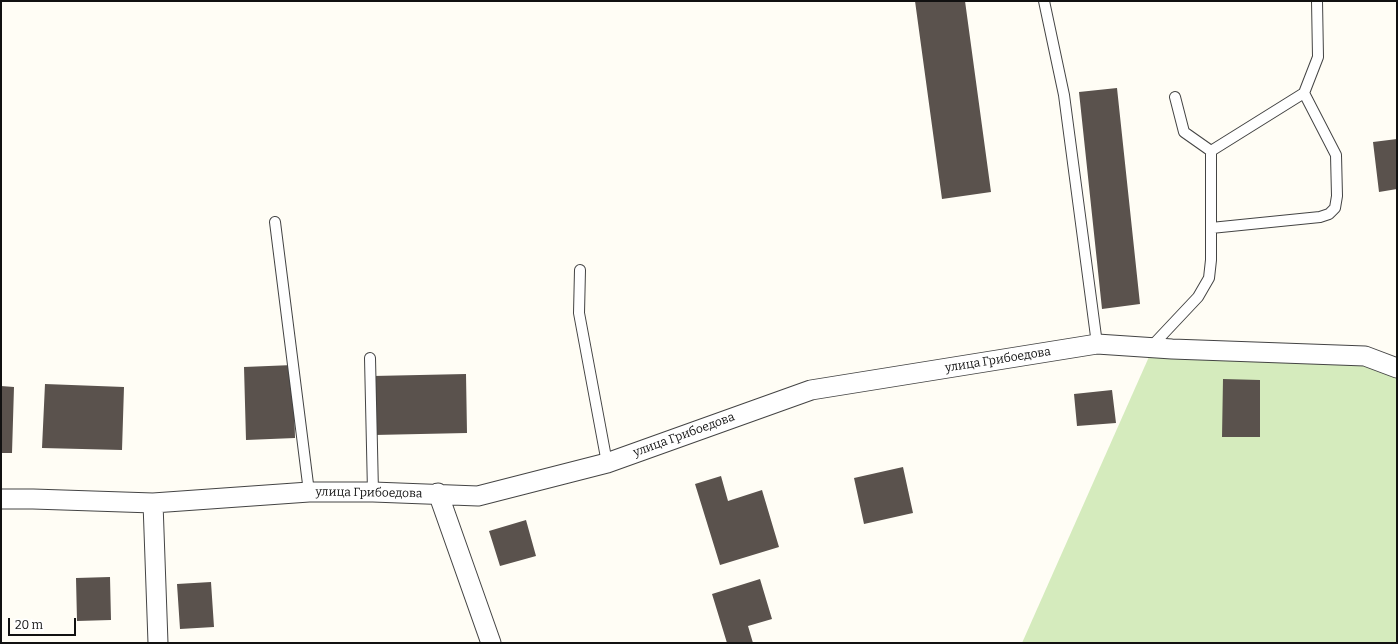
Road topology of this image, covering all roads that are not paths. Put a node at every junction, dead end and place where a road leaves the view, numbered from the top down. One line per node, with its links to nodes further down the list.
1 (1044, 1): 9 (lane)
2 (1317, 1): 3 (lane)
3 (1304, 93): 5 (lane); 7 (lane)
4 (1175, 97): 5 (lane)
5 (1211, 151): 7 (lane)
6 (275, 222): 14 (lane)
7 (1211, 228): 10 (lane)
8 (580, 270): 13 (lane)
9 (1097, 344): 10 (street, улица Грибоедова); 13 (street, улица Грибоедова)
10 (1150, 348): 12 (street, улица Грибоедова)
11 (370, 358): 15 (lane)
12 (1397, 368)
13 (607, 463): 16 (street, улица Грибоедова)
14 (309, 492): 15 (street, улица Грибоедова); 18 (street, улица Грибоедова)
15 (373, 492): 16 (street, улица Грибоедова)
16 (438, 494): 20 (street)
17 (1, 499): 18 (street, улица Грибоедова)
18 (153, 503): 19 (street)
19 (158, 643)
20 (491, 643)

